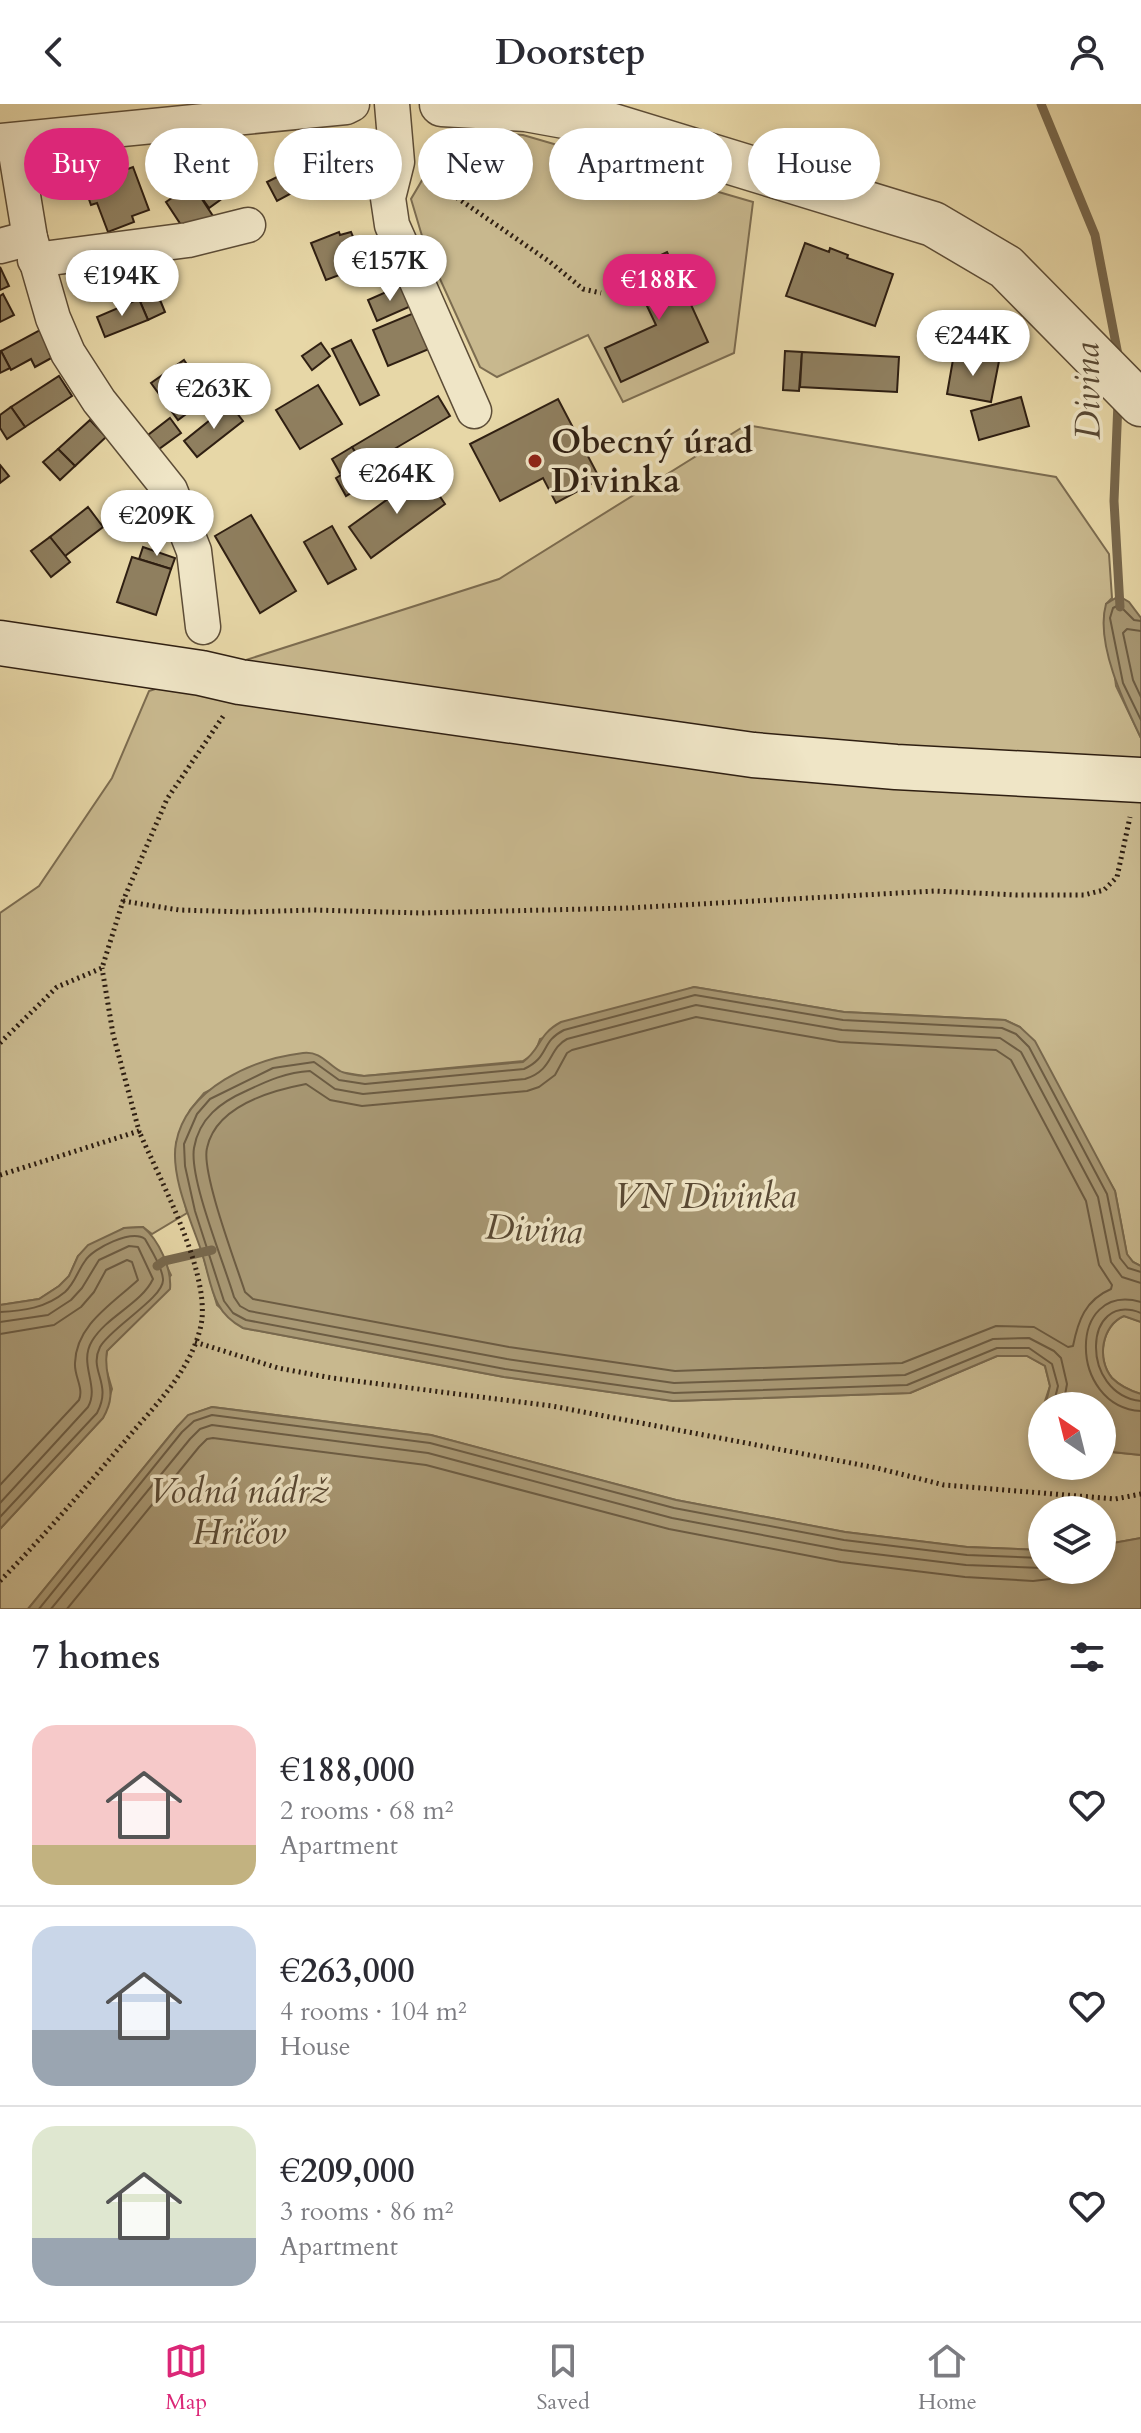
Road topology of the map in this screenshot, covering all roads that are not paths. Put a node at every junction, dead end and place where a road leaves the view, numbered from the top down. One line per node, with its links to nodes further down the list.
1 (352, 104): 4 (street)
2 (392, 104): 8 (street)
3 (442, 104): 7 (main road)
4 (7, 141): 6 (street)
5 (248, 225): 6 (street)
6 (22, 248): 9 (street)
7 (1137, 400)
8 (474, 411)
9 (203, 627)
10 (0, 643): 11 (main road)
11 (1135, 779)

